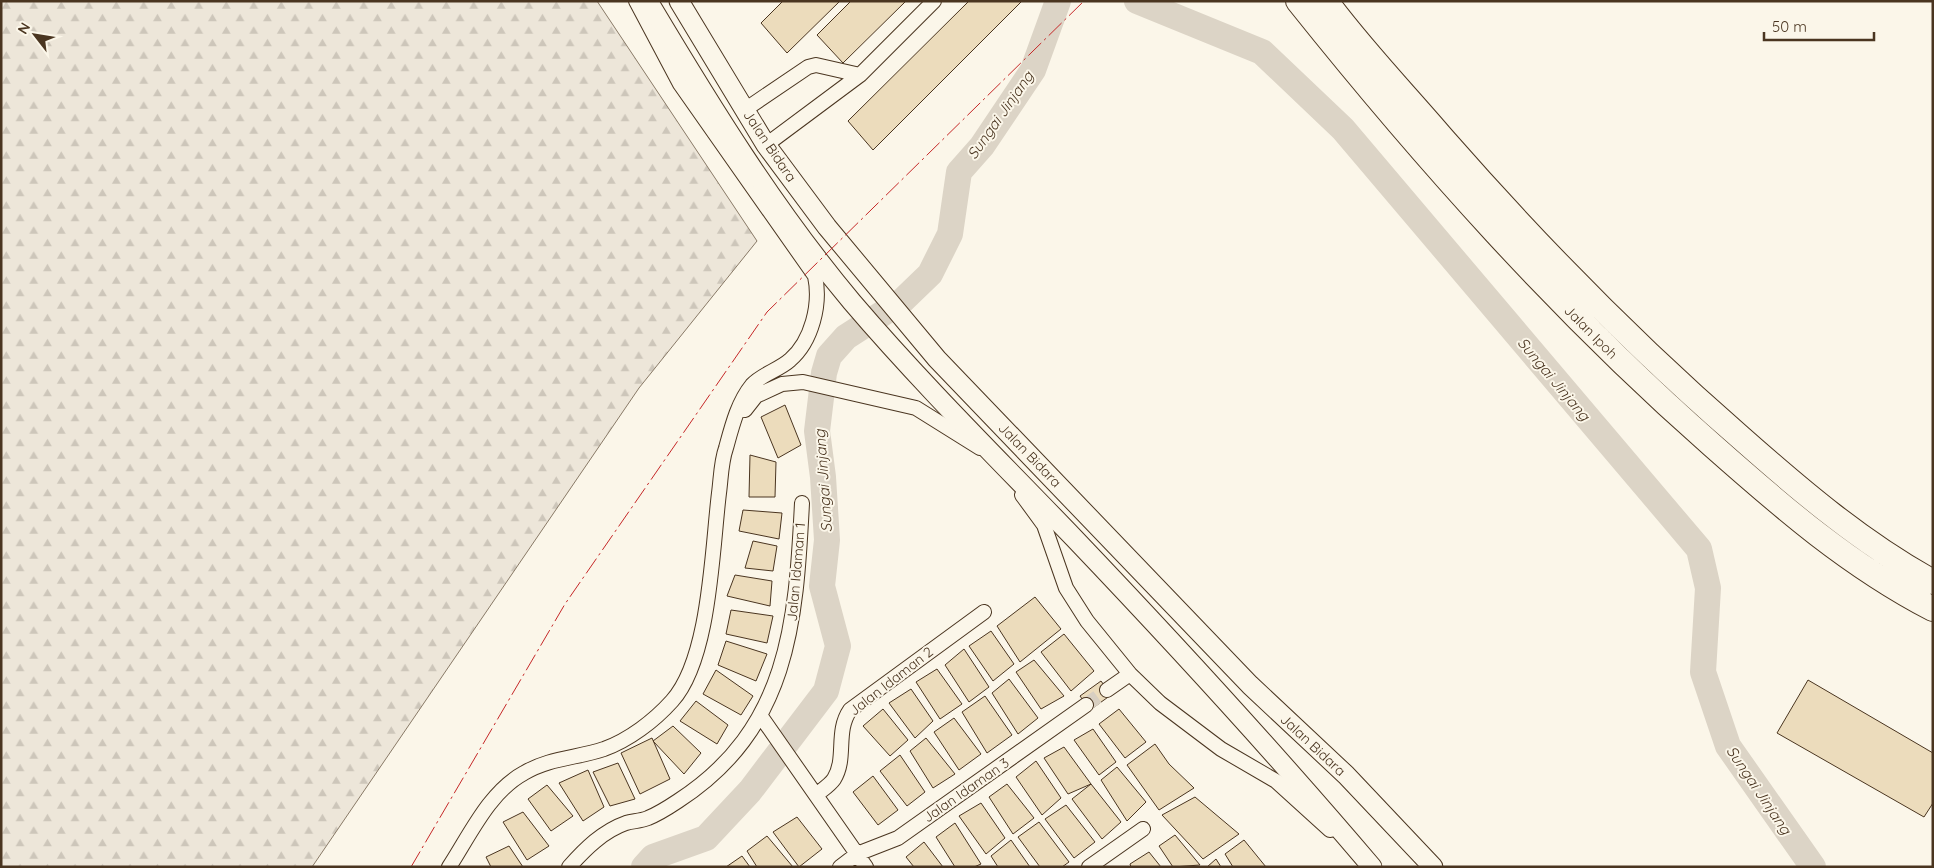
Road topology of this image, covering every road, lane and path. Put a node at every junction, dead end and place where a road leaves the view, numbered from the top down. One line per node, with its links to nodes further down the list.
1 (636, 1): 11 (street)
2 (648, 1): 10 (main road, Jalan Bidara)
3 (679, 1): 8 (main road, Jalan Bidara)
4 (934, 1): 7 (street)
5 (1298, 1): 15 (highway, Jalan Ipoh)
6 (1326, 1): 14 (highway, Jalan Ipoh)
7 (860, 75): 8 (street); 9 (street)
8 (746, 109): 9 (main road, Jalan Bidara); 10 (main road)
9 (766, 145): 31 (main road, Jalan Bidara)
10 (829, 272): 12 (main road, Jalan Bidara)
11 (732, 426): 12 (street); 24 (street)
12 (991, 455): 17 (street); 30 (main road, Jalan Bidara)
13 (802, 503): 20 (street, Jalan Idaman 1)
14 (1933, 582)
15 (1933, 609)
16 (984, 612): 21 (street, Jalan Idaman 2)
17 (1130, 674): 18 (street); 29 (street)
18 (1107, 690)
19 (1086, 705): 23 (street, Jalan Idaman 3)
20 (760, 715): 21 (street); 25 (street, Jalan Idaman 1)
21 (816, 795): 23 (street)
22 (1142, 829): 28 (street)
23 (858, 854): 26 (street, Jalan Idaman 3); 27 (street)
24 (449, 867)
25 (569, 867)
26 (840, 867)
27 (866, 867)
28 (1089, 867)
29 (1366, 867)
30 (1372, 867)
31 (1432, 867)

